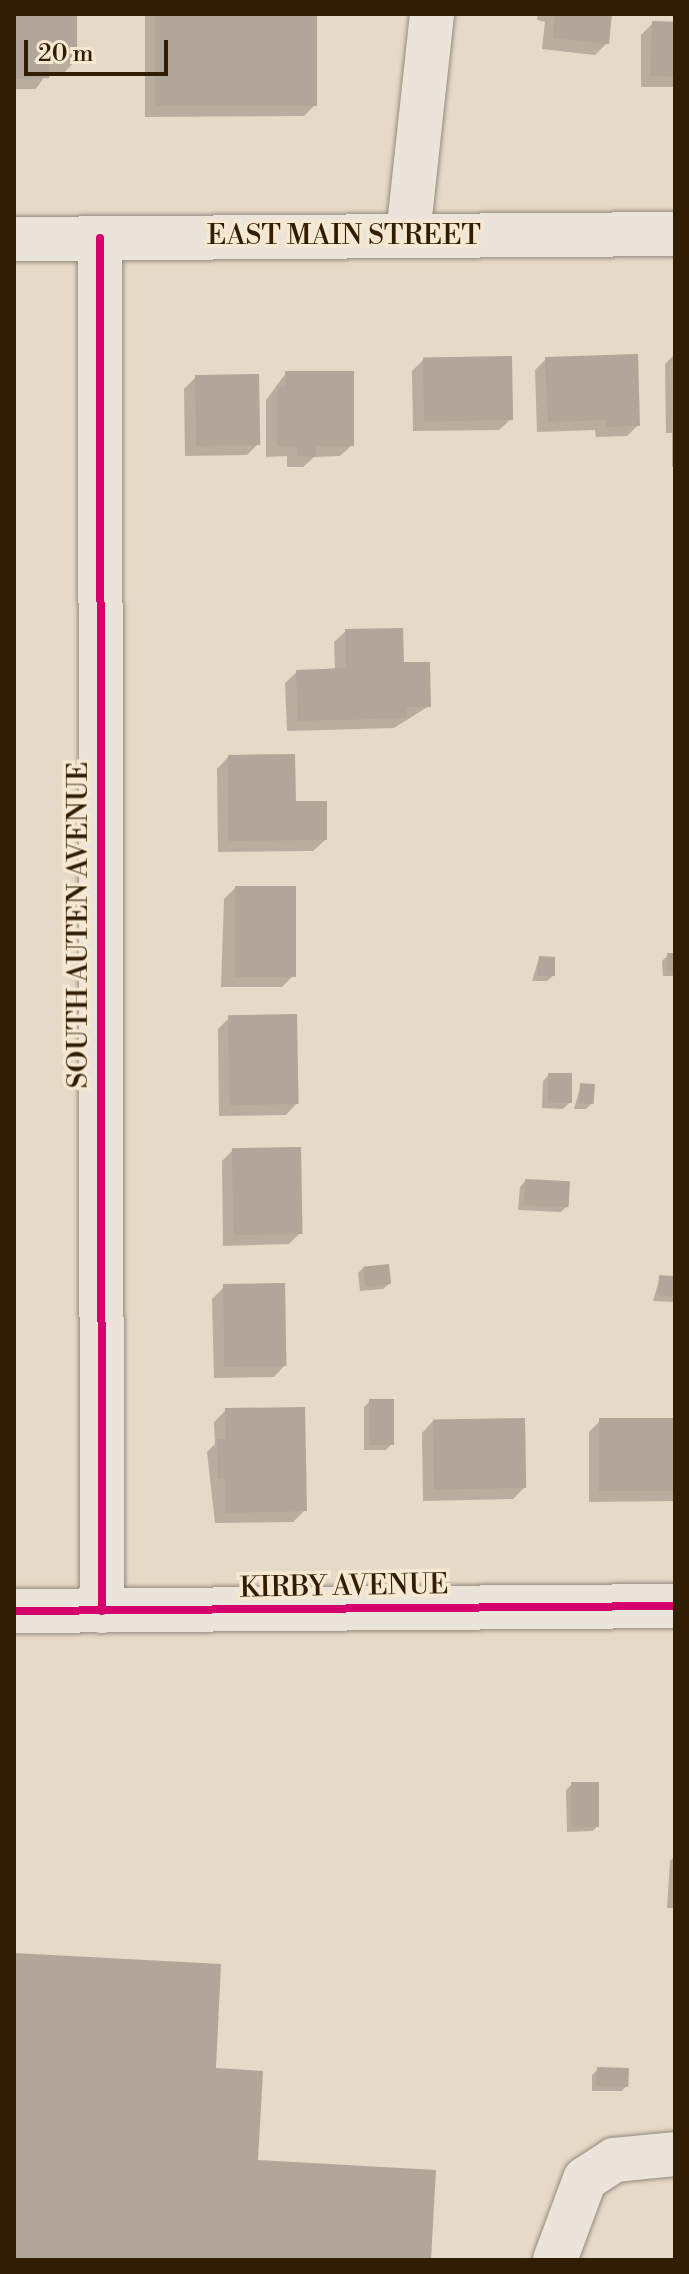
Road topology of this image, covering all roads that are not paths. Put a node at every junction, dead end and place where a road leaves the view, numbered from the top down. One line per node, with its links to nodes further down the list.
1 (432, 14): 3 (street)
2 (675, 234): 3 (street, EAST MAIN STREET)
3 (408, 235): 4 (street, EAST MAIN STREET)
4 (100, 238): 5 (street, EAST MAIN STREET); 8 (street, SOUTH AUTEN AVENUE)
5 (14, 239)
6 (675, 1606): 8 (street, KIRBY AVENUE)
7 (14, 1611): 8 (street, KIRBY AVENUE)
8 (102, 1611)
9 (675, 2154): 10 (street)
10 (555, 2260)

